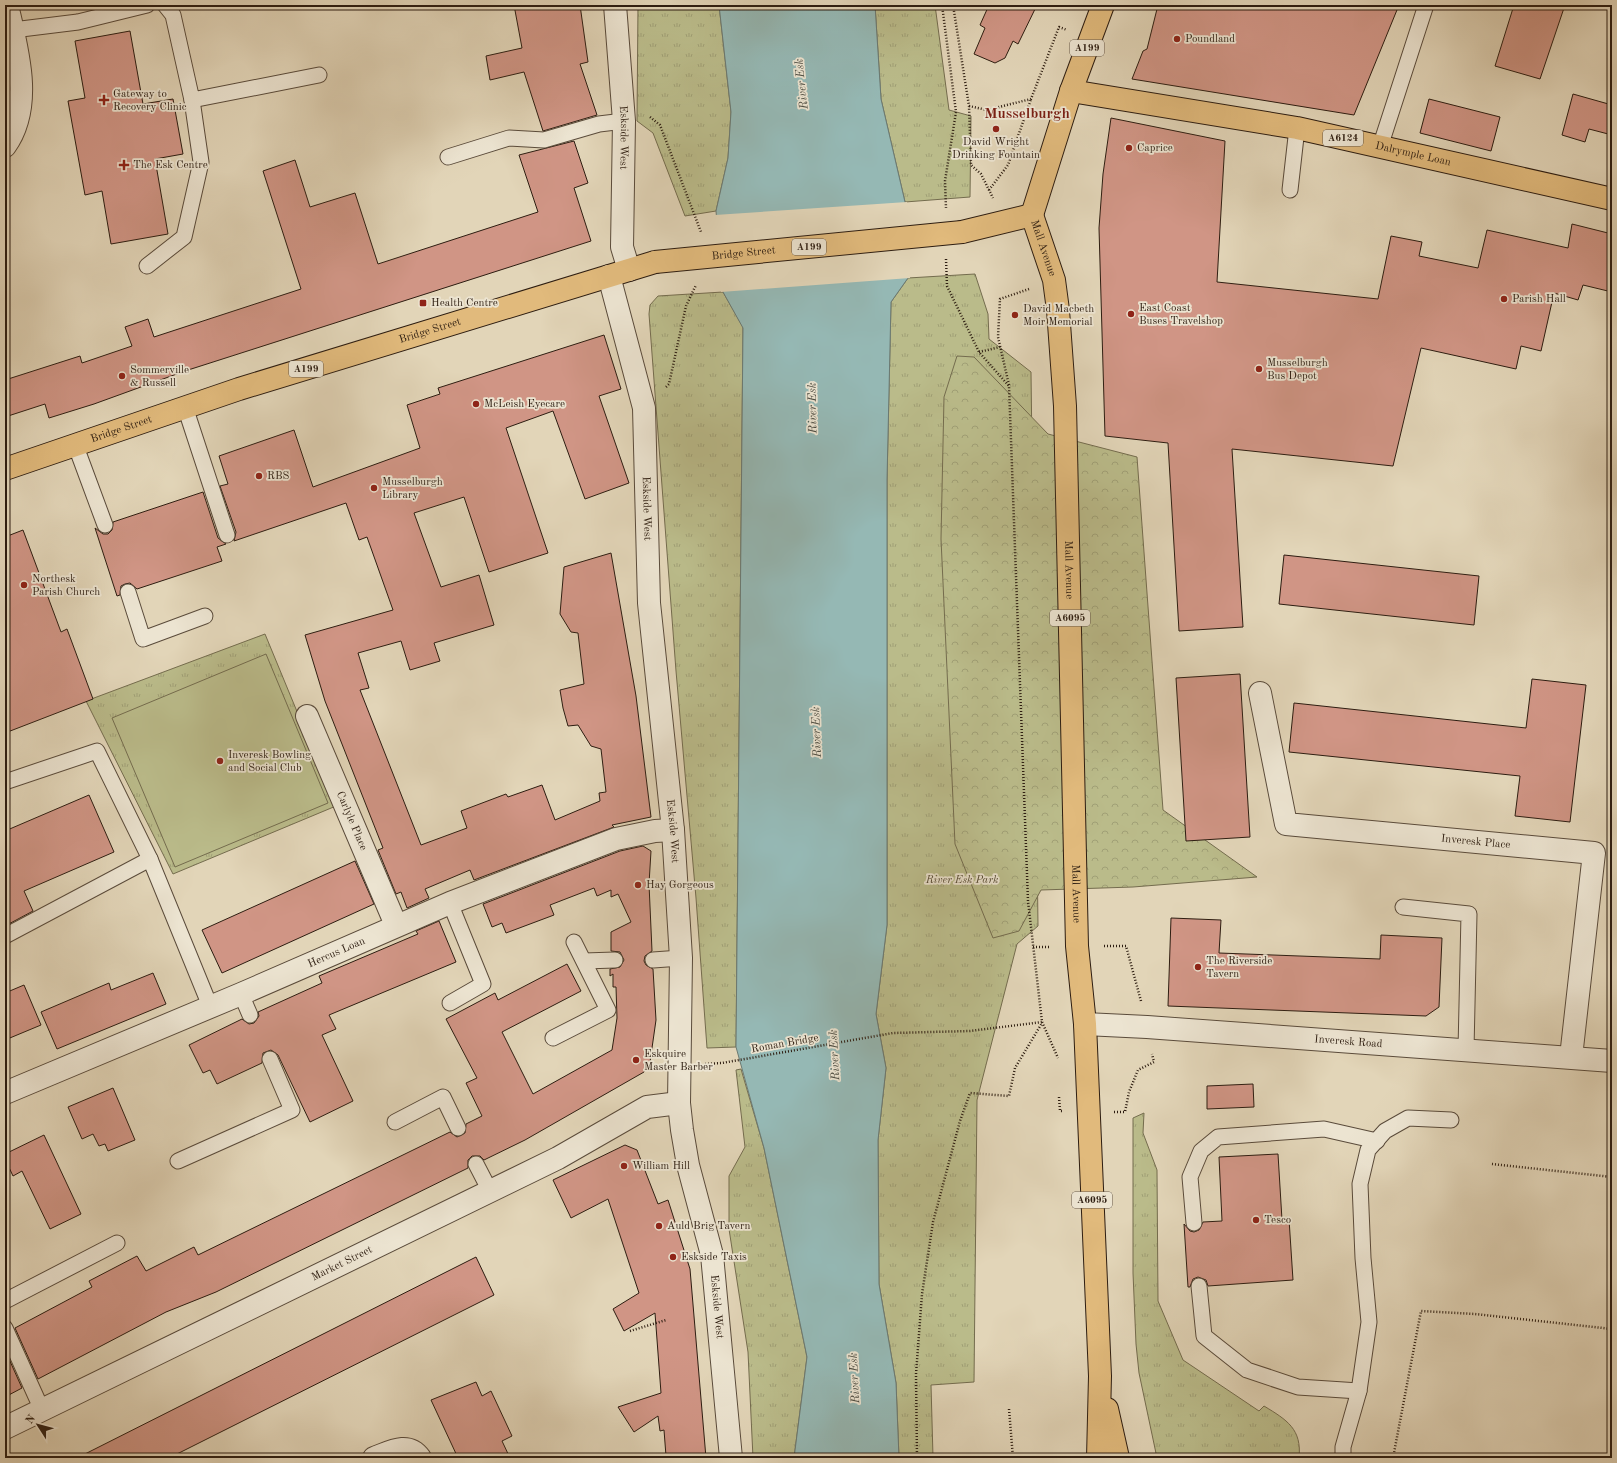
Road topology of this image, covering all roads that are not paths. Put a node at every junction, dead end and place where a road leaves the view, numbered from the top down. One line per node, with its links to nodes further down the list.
1 (7, 5): 7 (street)
2 (147, 5): 7 (lane)
3 (165, 5): 10 (lane)
4 (615, 5): 11 (street, Eskside West)
5 (1103, 5): 9 (main road, A199)
6 (1426, 5): 14 (lane)
7 (13, 30): 13 (street)
8 (319, 75): 10 (lane)
9 (1071, 91): 12 (main road, Dalrymple Loan / A6124); 18 (main road, A199)
10 (192, 100): 19 (lane)
11 (624, 121): 15 (lane); 20 (street, Eskside West)
12 (1297, 128): 14 (main road, Dalrymple Loan / A6124); 16 (lane)
13 (5, 146)
14 (1380, 147): 17 (main road, Dalrymple Loan / A6124)
15 (448, 157)
16 (1290, 190)
17 (1612, 200)
18 (1032, 215): 20 (main road, Bridge Street / A199, bridge); 46 (main road, Mall Avenue / A6095)
19 (147, 266)
20 (619, 273): 21 (main road, Bridge Street / A199); 31 (street, Eskside West)
21 (185, 407): 22 (main road, Bridge Street / A199); 25 (lane)
22 (75, 444): 23 (main road, Bridge Street / A199); 24 (lane)
23 (5, 469)
24 (105, 525)
25 (227, 535)
26 (128, 592): 27 (lane)
27 (205, 616)
28 (1260, 693): 49 (street, Inveresk Place)
29 (307, 716): 35 (street, Carlyle Place)
30 (5, 782): 32 (lane)
31 (673, 830): 33 (street, Hercus Loan); 38 (street, Eskside West)
32 (150, 859): 36 (lane); 44 (lane)
33 (450, 903): 35 (street, Hercus Loan); 43 (lane)
34 (1403, 907): 48 (lane)
35 (396, 925): 42 (street, Hercus Loan)
36 (5, 936)
37 (574, 942): 41 (lane)
38 (681, 958): 40 (lane); 53 (street, Eskside West)
39 (615, 960): 41 (lane)
40 (653, 960)
41 (584, 961): 47 (lane)
42 (241, 994): 44 (street, Hercus Loan); 45 (lane)
43 (450, 1002)
44 (210, 1006): 52 (street, Hercus Loan)
45 (250, 1015)
46 (1085, 1024): 48 (street, Inveresk Road); 66 (main road, A6095)
47 (553, 1038)
48 (1466, 1050): 49 (street, Inveresk Road)
49 (1572, 1057): 51 (street, Inveresk Road)
50 (270, 1059): 58 (lane)
51 (1612, 1060)
52 (5, 1092)
53 (679, 1103): 60 (street, Market Street); 73 (street, Eskside West)
54 (1451, 1120): 57 (lane)
55 (395, 1122): 56 (lane)
56 (458, 1128)
57 (1377, 1141): 61 (lane); 67 (lane)
58 (178, 1162)
59 (476, 1164): 60 (lane)
60 (490, 1191): 68 (street, Market Street)
61 (1194, 1223)
62 (117, 1243): 64 (lane)
63 (1199, 1286): 67 (lane)
64 (5, 1301)
65 (5, 1328): 68 (lane)
66 (1100, 1376): 74 (main road, A6095); 75 (main road, A6095)
67 (1359, 1391): 70 (lane)
68 (42, 1410): 69 (street, Market Street)
69 (5, 1428)
70 (1340, 1454)
71 (374, 1458): 72 (street)
72 (420, 1458)
73 (732, 1458)
74 (1098, 1458)
75 (1118, 1458)

